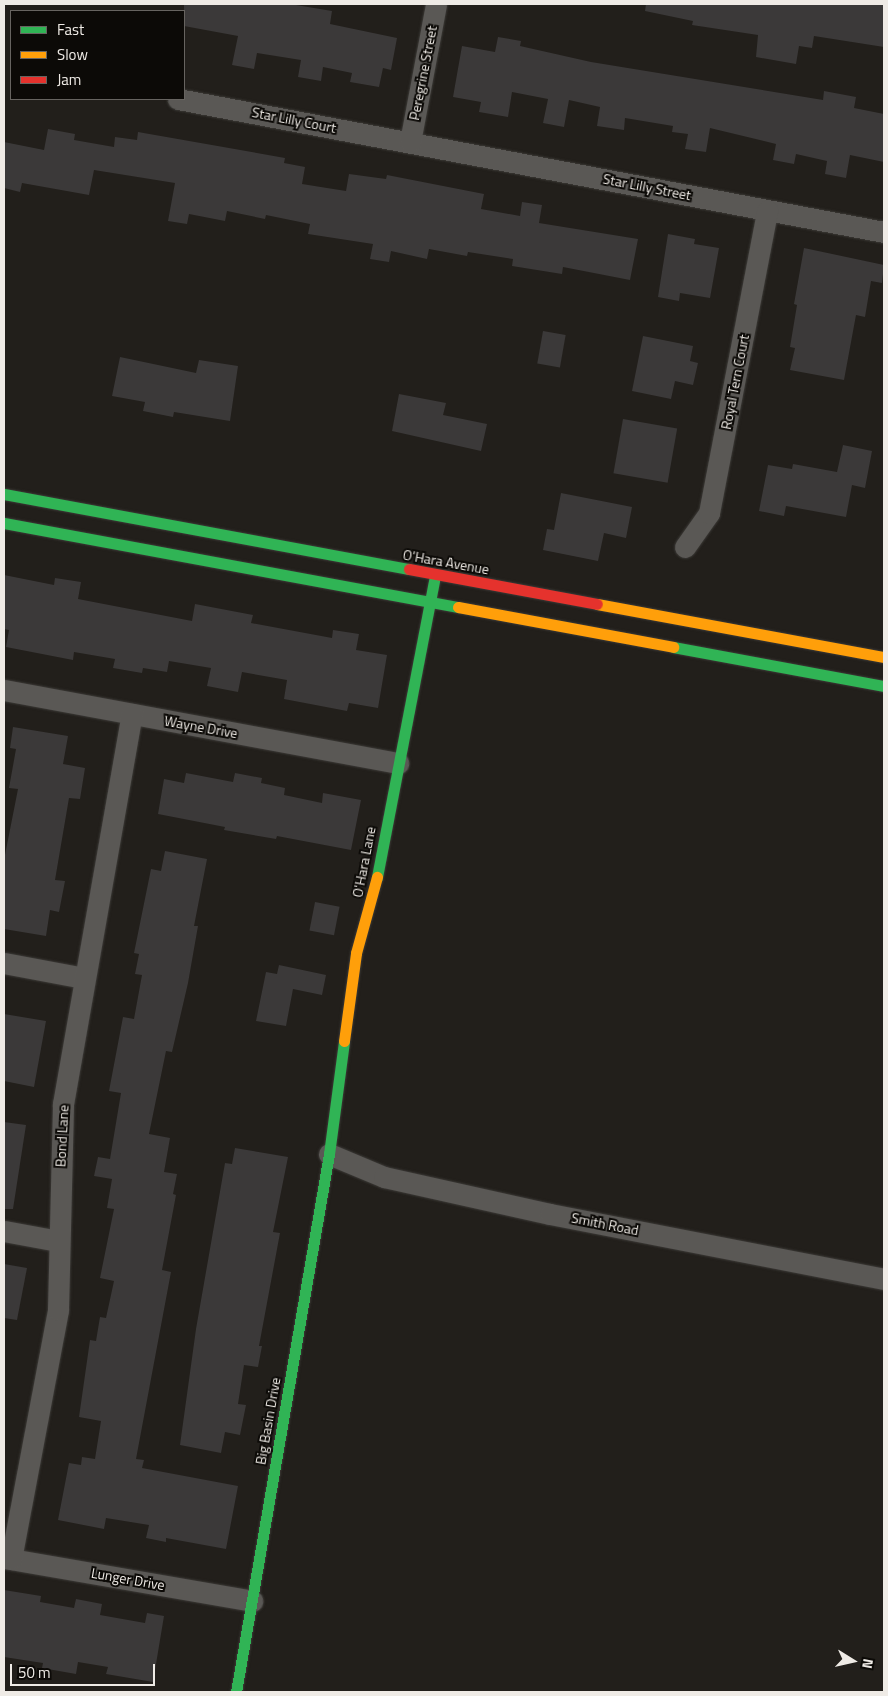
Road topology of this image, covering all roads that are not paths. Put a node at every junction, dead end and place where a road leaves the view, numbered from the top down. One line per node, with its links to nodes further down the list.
1 (436, 4): 3 (street, Peregrine Street)
2 (183, 100): 3 (street, Star Lilly Court)
3 (410, 142): 4 (street, Star Lilly Street)
4 (768, 211): 5 (street, Star Lilly Street); 8 (street, Royal Tern Court)
5 (884, 232)
6 (4, 494): 9 (street, O'Hara Avenue)
7 (4, 523): 10 (street)
8 (685, 547)
9 (435, 576): 10 (street, O'Hara Lane); 11 (street, O'Hara Avenue)
10 (430, 603): 12 (street); 15 (street, O'Hara Lane)
11 (884, 657)
12 (884, 686)
13 (4, 690): 14 (street, Wayne Drive)
14 (132, 714): 15 (street, Wayne Drive); 17 (street, Bond Lane)
15 (398, 763): 18 (street, O'Hara Lane)
16 (4, 964): 17 (street)
17 (84, 978): 20 (street, Bond Lane)
18 (329, 1154): 21 (street, Smith Road); 23 (street, Big Basin Drive)
19 (4, 1231): 20 (street)
20 (58, 1240): 22 (street, Bond Lane)
21 (884, 1279)
22 (8, 1559): 23 (street, Lunger Drive)
23 (252, 1600): 24 (street, Big Basin Drive)
24 (236, 1692)

